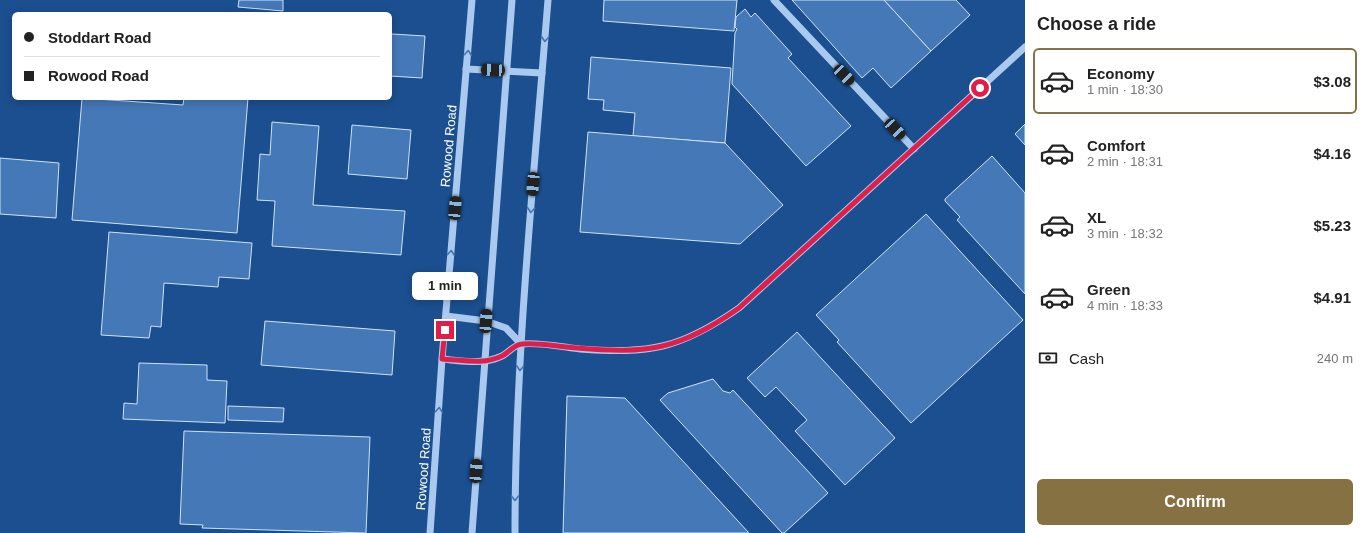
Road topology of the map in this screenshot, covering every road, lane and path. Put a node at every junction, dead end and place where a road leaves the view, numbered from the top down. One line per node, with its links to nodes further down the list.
1 (472, 0): 6 (street, Rowood Road, one-way to 1)
2 (512, 0): 7 (street)
3 (548, 0): 8 (street, one-way to 8)
4 (774, 0): 9 (street)
5 (1025, 47): 9 (street)
6 (466, 69): 7 (street); 10 (street, Rowood Road, one-way to 6)
7 (506, 71): 8 (street); 11 (street)
8 (542, 73): 12 (street, one-way to 12)
9 (914, 149): 12 (street)
10 (446, 316): 11 (street); 13 (street, Rowood Road)
11 (486, 321): 12 (street); 14 (street)
12 (521, 344): 14 (street); 17 (street, one-way to 17)
13 (442, 359): 14 (street); 15 (street, Rowood Road, one-way to 13)
14 (484, 362): 16 (street)
15 (430, 533)
16 (472, 533)
17 (516, 533)

